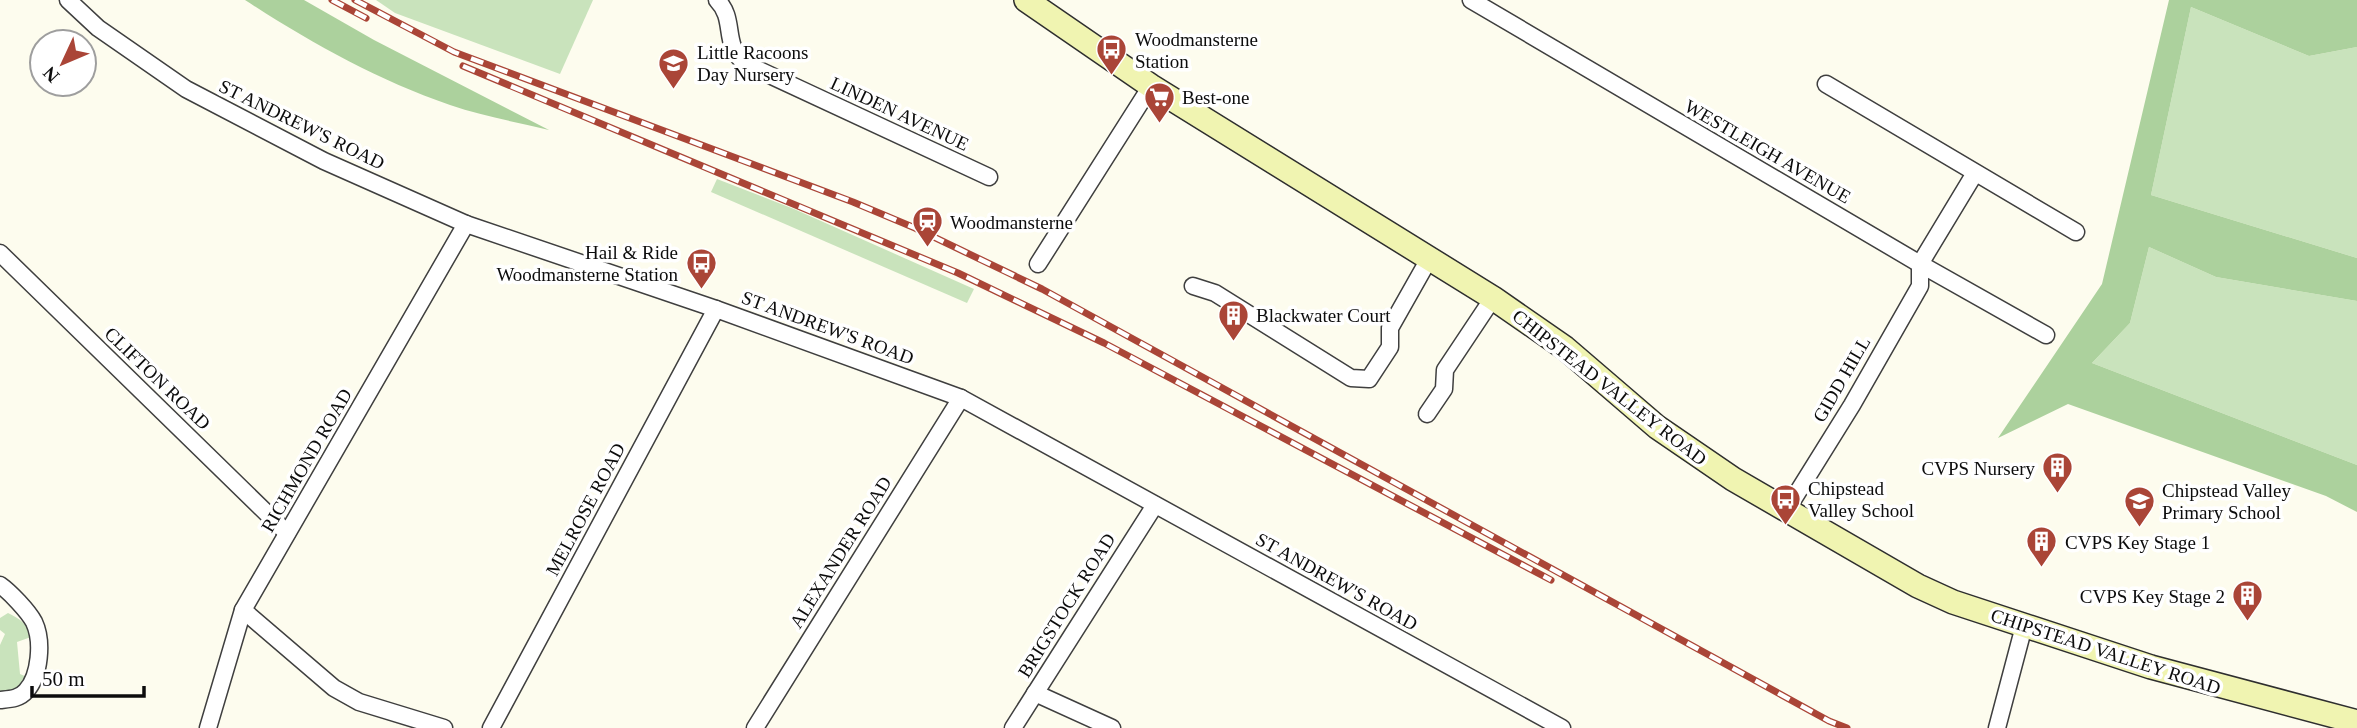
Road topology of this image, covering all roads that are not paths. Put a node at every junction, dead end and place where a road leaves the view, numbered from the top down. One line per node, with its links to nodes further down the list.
1 (68, 0): 9 (street, ST ANDREW'S ROAD)
2 (717, 0): 8 (street, LINDEN AVENUE)
3 (1026, 0): 6 (main road, CHIPSTEAD VALLEY ROAD)
4 (1471, 0): 14 (street, WESTLEIGH AVENUE)
5 (1826, 84): 7 (street)
6 (1151, 86): 12 (main road, CHIPSTEAD VALLEY ROAD); 13 (street)
7 (1975, 173): 10 (street); 14 (street)
8 (989, 177)
9 (466, 224): 17 (street, ST ANDREW'S ROAD); 23 (street, RICHMOND ROAD)
10 (2076, 232)
11 (0, 253): 23 (street, CLIFTON ROAD)
12 (1429, 259): 15 (street); 16 (main road, CHIPSTEAD VALLEY ROAD)
13 (1038, 264)
14 (1920, 264): 18 (street, WESTLEIGH AVENUE); 22 (street, GIDD HILL)
15 (1193, 286)
16 (1493, 298): 20 (street); 22 (main road, CHIPSTEAD VALLEY ROAD)
17 (716, 309): 19 (street, ST ANDREW'S ROAD); 32 (street, MELROSE ROAD)
18 (2046, 335)
19 (961, 398): 21 (street, ST ANDREW'S ROAD); 33 (street, ALEXANDER ROAD)
20 (1427, 414)
21 (1155, 505): 27 (street, BRIGSTOCK ROAD); 36 (street, ST ANDREW'S ROAD)
22 (1786, 511): 26 (main road, CHIPSTEAD VALLEY ROAD)
23 (287, 533): 25 (street, RICHMOND ROAD)
24 (2, 593): 28 (street)
25 (243, 610): 30 (street, RICHMOND ROAD); 31 (street)
26 (2024, 626): 29 (main road, CHIPSTEAD VALLEY ROAD); 37 (street)
27 (1035, 693): 34 (street, BRIGSTOCK ROAD); 35 (street)
28 (0, 700)
29 (2357, 722)
30 (208, 728)
31 (444, 728)
32 (491, 728)
33 (755, 728)
34 (1013, 728)
35 (1112, 728)
36 (1562, 728)
37 (1997, 728)

